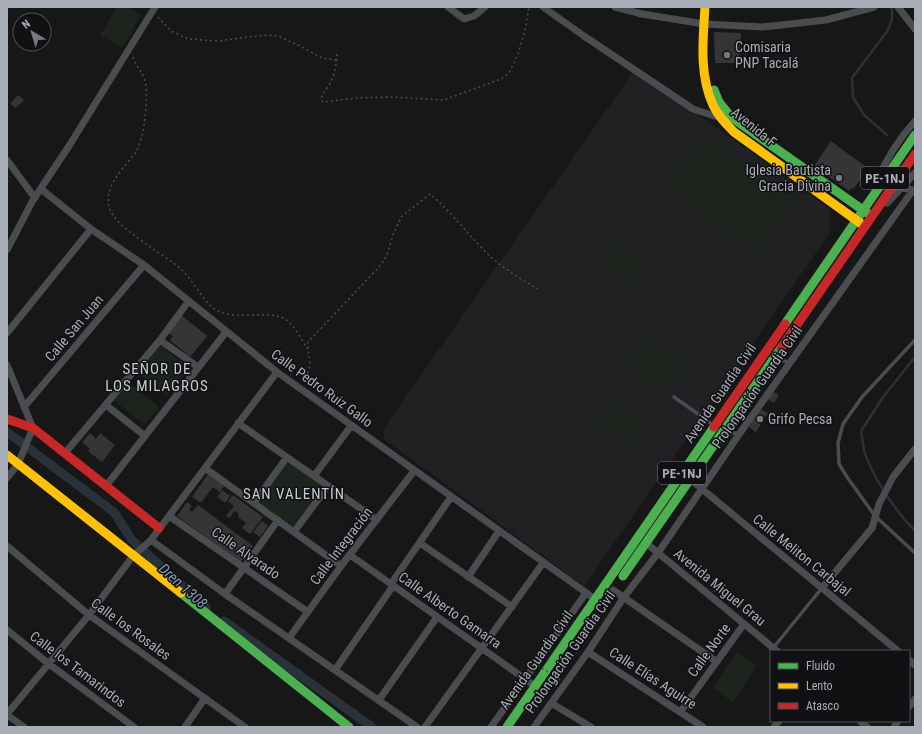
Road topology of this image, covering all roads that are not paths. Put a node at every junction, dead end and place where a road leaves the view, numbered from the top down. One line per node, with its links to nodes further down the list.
1 (448, 7): 2 (street)
2 (485, 7)
3 (543, 7): 11 (street)
4 (614, 7): 9 (street)
5 (705, 7): 9 (main road, Avenida F)
6 (874, 7): 9 (street)
7 (898, 7): 10 (street)
8 (154, 9): 18 (street)
9 (704, 26): 11 (main road, Avenida F)
10 (915, 29)
11 (724, 116): 21 (main road, Avenida F); 23 (main road, Avenida F)
12 (915, 121): 21 (street)
13 (915, 135): 21 (main road, Avenida Guardia Civil / PE-1NJ)
14 (915, 154): 22 (main road, Avenida Guardia Civil / PE-1NJ)
15 (7, 160): 20 (street)
16 (915, 172): 17 (street)
17 (902, 188): 19 (street, Prolongación Guardia Civil); 22 (street)
18 (41, 189): 20 (street); 25 (street, Calle Pedro Ruiz Gallo)
19 (914, 191): 34 (street, Prolongación Guardia Civil)
20 (35, 198): 26 (street)
21 (864, 208): 22 (main road, Avenida F); 23 (main road, Avenida Guardia Civil / PE-1NJ)
22 (873, 215): 24 (main road, Avenida Guardia Civil / PE-1NJ)
23 (855, 220): 24 (main road, Avenida F); 44 (main road, Avenida Guardia Civil / PE-1NJ)
24 (865, 227): 33 (main road, Avenida Guardia Civil / PE-1NJ)
25 (91, 229): 27 (street, Calle Pedro Ruiz Gallo); 30 (street)
26 (7, 250)
27 (144, 265): 28 (street, Calle Pedro Ruiz Gallo); 40 (street, Calle San Juan)
28 (188, 302): 29 (street, Calle Pedro Ruiz Gallo); 31 (street)
29 (226, 332): 36 (street); 37 (street, Calle Pedro Ruiz Gallo)
30 (7, 333)
31 (160, 340): 36 (street); 39 (street)
32 (915, 340): 65 (lane)
33 (773, 359): 34 (lane); 47 (main road, Avenida Guardia Civil / PE-1NJ)
34 (790, 362): 46 (street, Prolongación Guardia Civil)
35 (7, 364): 40 (street)
36 (198, 367): 48 (street)
37 (277, 372): 42 (street); 43 (street, Calle Pedro Ruiz Gallo)
38 (674, 397): 44 (lane)
39 (106, 405): 48 (street); 50 (street)
40 (24, 407): 45 (street)
41 (7, 419): 45 (main road)
42 (238, 423): 52 (street); 54 (street)
43 (351, 426): 55 (street, Calle Pedro Ruiz Gallo); 56 (street)
44 (714, 426): 89 (main road, Avenida Guardia Civil / PE-1NJ)
45 (33, 428): 50 (main road); 53 (street)
46 (740, 433): 47 (lane); 61 (street, Prolongación Guardia Civil)
47 (722, 434): 58 (main road, Avenida Guardia Civil / PE-1NJ)
48 (145, 436): 59 (street)
49 (914, 450): 65 (street)
50 (65, 454): 59 (main road)
51 (7, 456): 53 (main road)
52 (287, 457): 56 (street); 63 (street)
53 (18, 464): 57 (street); 78 (main road)
54 (205, 468): 63 (street); 64 (street)
55 (414, 471): 62 (street, Calle Pedro Ruiz Gallo); 67 (street, Calle Integración)
56 (314, 476): 60 (street)
57 (7, 478)
58 (690, 479): 61 (street, Calle Meliton Carbajal); 73 (main road, Avenida Guardia Civil / PE-1NJ)
59 (106, 486): 68 (main road)
60 (328, 486): 67 (street); 70 (street)
61 (701, 488): 75 (street, Prolongación Guardia Civil); 84 (street, Calle Meliton Carbajal)
62 (452, 497): 69 (street, Calle Pedro Ruiz Gallo); 72 (street)
63 (254, 503): 66 (street)
64 (169, 516): 68 (street); 81 (street, Calle Alvarado)
65 (875, 516): 76 (lane); 84 (street)
66 (278, 520): 70 (street); 81 (street)
67 (377, 520): 77 (street, Calle Integración)
68 (160, 528): 71 (street)
69 (499, 531): 79 (street, Calle Pedro Ruiz Gallo); 82 (street)
70 (294, 532): 80 (street)
71 (151, 540): 78 (street); 87 (street)
72 (420, 543): 82 (street); 83 (street)
73 (646, 543): 75 (street, Avenida Miguel Grau); 86 (main road, Avenida Guardia Civil / PE-1NJ)
74 (7, 546): 92 (street, Calle los Rosales)
75 (658, 552): 88 (street, Prolongación Guardia Civil); 94 (street, Avenida Miguel Grau)
76 (915, 553)
77 (350, 555): 80 (street, Calle Integración); 83 (street, Calle Alberto Gamarra)
78 (133, 556): 92 (street); 116 (main road)
79 (543, 563): 85 (street, Calle Pedro Ruiz Gallo); 90 (street)
80 (341, 566): 91 (street, Calle Integración)
81 (244, 568): 87 (street); 91 (street, Calle Alvarado)
82 (468, 577): 90 (street)
83 (392, 585): 93 (street, Calle Alberto Gamarra); 103 (street)
84 (822, 588): 98 (lane); 99 (street, Calle Meliton Carbajal)
85 (586, 593): 89 (street, Calle Pedro Ruiz Gallo); 104 (street)
86 (611, 593): 88 (street)
87 (225, 594): 96 (street)
88 (624, 598): 100 (street, Prolongación Guardia Civil); 101 (street)
89 (595, 599): 105 (main road, Avenida Guardia Civil / PE-1NJ)
90 (512, 607): 97 (street)
91 (308, 612): 96 (street, Calle Integración)
92 (89, 615): 102 (street); 106 (street, Calle los Rosales)
93 (437, 617): 97 (street, Calle Alberto Gamarra); 107 (street)
94 (744, 624): 98 (street, Avenida Miguel Grau); 101 (street, Calle Norte)
95 (7, 630): 102 (street, Calle los Tamarindos)
96 (289, 638): 103 (street)
97 (482, 649): 104 (street, Calle Alberto Gamarra); 118 (street)
98 (775, 650)
99 (897, 650)
100 (588, 652): 108 (street, Prolongación Guardia Civil); 109 (street, Calle Elías Aguirre)
101 (716, 662): 109 (street, Calle Norte)
102 (49, 664): 110 (street); 113 (street, Calle los Tamarindos)
103 (334, 670): 107 (street)
104 (525, 678): 105 (street, Calle Alberto Gamarra); 119 (street)
105 (535, 686): 111 (main road, Avenida Guardia Civil / PE-1NJ)
106 (205, 698): 114 (street); 115 (street, Calle los Rosales)
107 (379, 700): 117 (street)
108 (551, 703): 120 (street, Prolongación Guardia Civil); 121 (street)
109 (681, 711): 122 (street, Calle Elías Aguirre)
110 (7, 714): 112 (street)
111 (507, 726)
112 (24, 727)
113 (134, 727)
114 (185, 727)
115 (245, 727)
116 (349, 727)
117 (417, 727)
118 (425, 727)
119 (491, 727)
120 (534, 727)
121 (591, 727)
122 (704, 727)

